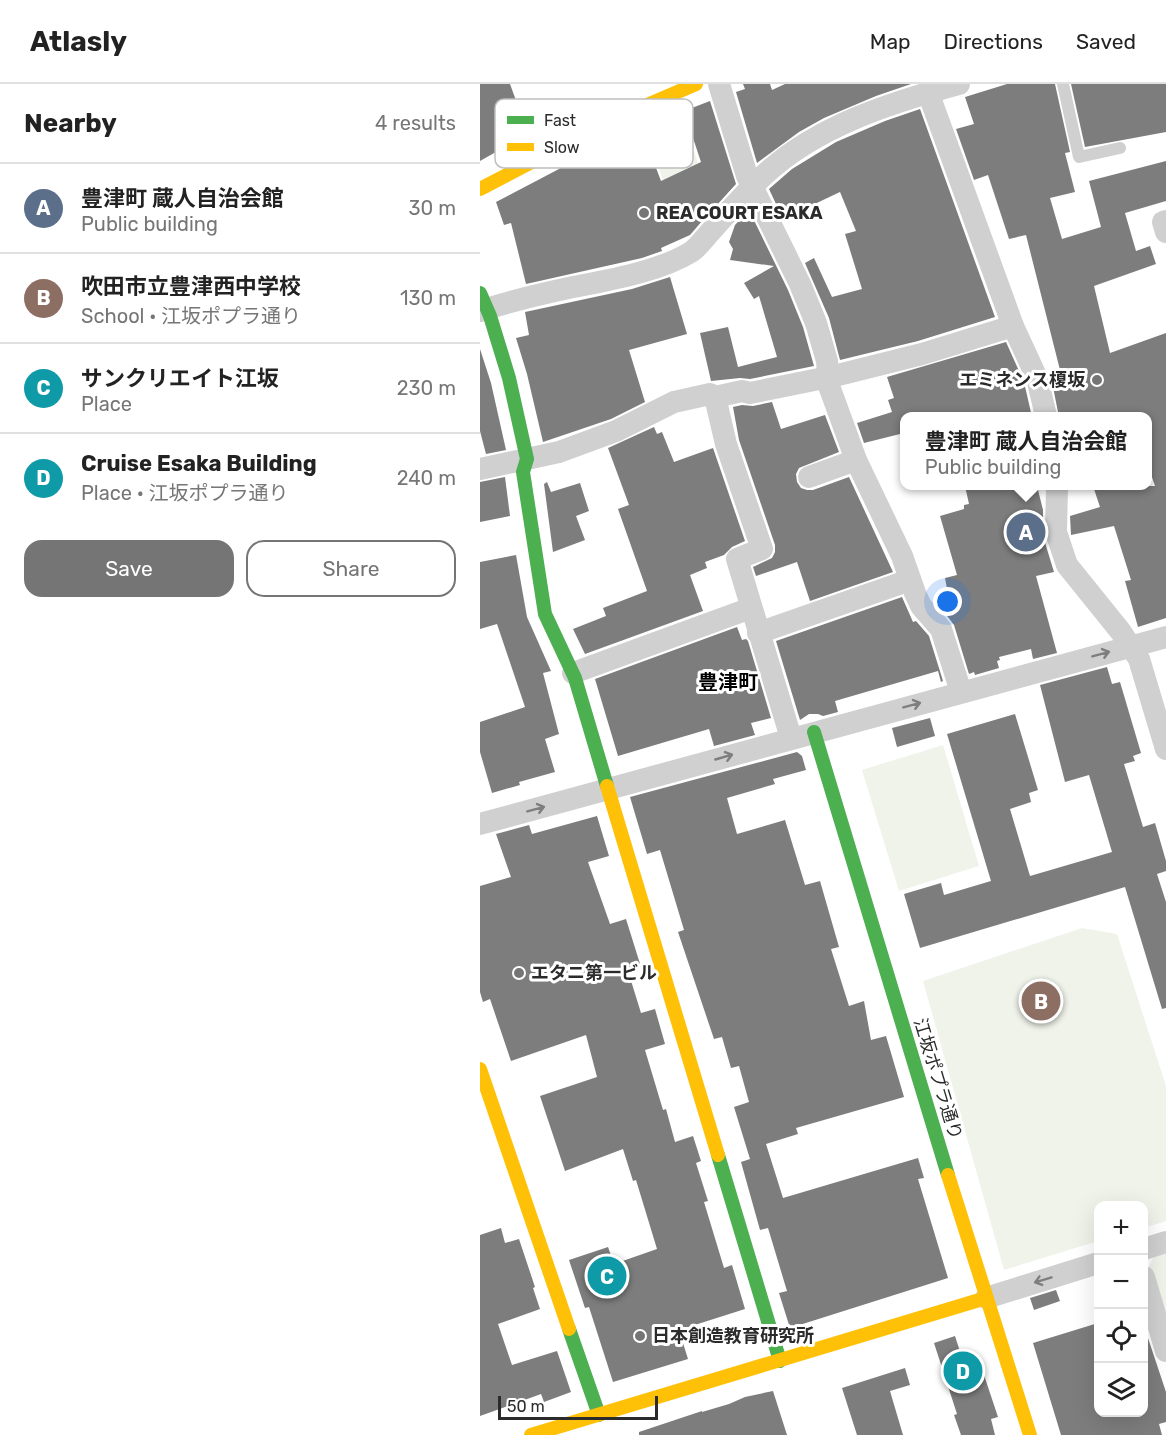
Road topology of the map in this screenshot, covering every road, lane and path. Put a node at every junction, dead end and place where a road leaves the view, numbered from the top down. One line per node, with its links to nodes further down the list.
1 (696, 84): 5 (street)
2 (719, 84): 9 (street)
3 (1063, 84): 7 (lane)
4 (942, 87): 9 (street); 14 (street)
5 (663, 90): 6 (street)
6 (648, 99)
7 (1120, 148)
8 (520, 168): 10 (street)
9 (751, 187): 13 (street); 15 (street)
10 (480, 189)
11 (1166, 221): 12 (street)
12 (1166, 231)
13 (482, 304): 18 (street)
14 (1013, 326): 15 (street); 17 (street)
15 (828, 376): 16 (street); 19 (street)
16 (715, 397): 18 (street); 24 (street)
17 (1045, 412)
18 (527, 459): 20 (street); 28 (street)
19 (856, 460): 21 (street); 23 (street)
20 (480, 469)
21 (808, 477)
22 (1057, 490): 27 (street)
23 (910, 580): 25 (street); 29 (street)
24 (751, 608): 25 (street); 28 (street)
25 (758, 633): 31 (street)
26 (1166, 637): 27 (street)
27 (1131, 647): 29 (street, one-way to 27); 32 (street)
28 (573, 673): 33 (street)
29 (961, 692): 30 (street, one-way to 29)
30 (814, 732): 31 (street); 40 (street, 江坂ポプラ通り)
31 (791, 738): 33 (street, one-way to 31)
32 (1166, 749)
33 (607, 789): 34 (street, one-way to 33); 42 (street)
34 (480, 824)
35 (480, 1069): 43 (street)
36 (1166, 1242): 37 (street)
37 (1148, 1247)
38 (1094, 1264): 40 (street, one-way to 40)
39 (1148, 1293): 41 (street)
40 (986, 1298): 42 (street); 45 (street, 江坂ポプラ通り)
41 (1166, 1351)
42 (780, 1361): 43 (street)
43 (602, 1425): 44 (street)
44 (531, 1435)
45 (1030, 1435)

